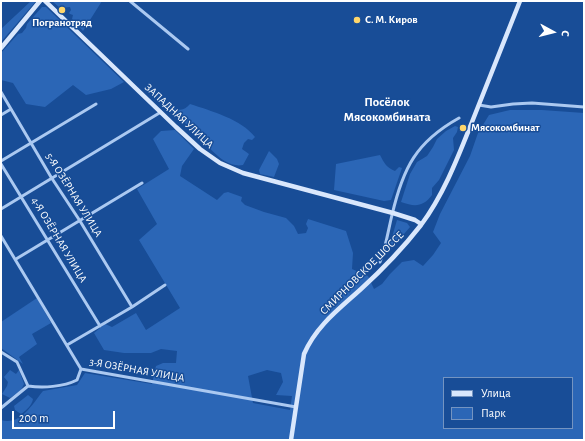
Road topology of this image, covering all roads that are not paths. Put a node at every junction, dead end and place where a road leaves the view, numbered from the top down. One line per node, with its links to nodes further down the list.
1 (40, 1): 5 (street)
2 (45, 1): 12 (street, ЗАПАДНАЯ УЛИЦА)
3 (130, 1): 6 (street)
4 (520, 1): 9 (street, СМИРНОВСКОЕ ШОССЕ)
5 (1, 48)
6 (188, 49)
7 (1, 92): 11 (street, 5-Я ОЗЁРНАЯ УЛИЦА)
8 (96, 104): 15 (street)
9 (479, 105): 10 (street); 23 (street, СМИРНОВСКОЕ ШОССЕ)
10 (584, 107)
11 (11, 108): 13 (street); 15 (street, 5-Я ОЗЁРНАЯ УЛИЦА)
12 (161, 112): 17 (street); 21 (street, ЗАПАДНАЯ УЛИЦА)
13 (1, 115)
14 (459, 118): 21 (street, СМИРНОВСКОЕ ШОССЕ)
15 (31, 143): 16 (street); 17 (street, 5-Я ОЗЁРНАЯ УЛИЦА)
16 (1, 163): 19 (street, 4-Я ОЗЁРНАЯ УЛИЦА)
17 (51, 177): 19 (street); 22 (street, 5-Я ОЗЁРНАЯ УЛИЦА)
18 (142, 183): 22 (street)
19 (21, 196): 20 (street); 25 (street, 4-Я ОЗЁРНАЯ УЛИЦА)
20 (1, 209)
21 (392, 213): 23 (street, ЗАПАДНАЯ УЛИЦА); 27 (street, СМИРНОВСКОЕ ШОССЕ)
22 (80, 221): 25 (street); 29 (street, 5-Я ОЗЁРНАЯ УЛИЦА)
23 (421, 224): 35 (street, СМИРНОВСКОЕ ШОССЕ)
24 (1, 236): 26 (street, 3-Я ОЗЁРНАЯ УЛИЦА)
25 (48, 240): 26 (street); 30 (street, 4-Я ОЗЁРНАЯ УЛИЦА)
26 (16, 260): 31 (street, 3-Я ОЗЁРНАЯ УЛИЦА)
27 (380, 262)
28 (165, 285): 29 (street)
29 (132, 307): 30 (street)
30 (100, 326): 31 (street)
31 (67, 345): 33 (street, 3-Я ОЗЁРНАЯ УЛИЦА)
32 (1, 352): 34 (street)
33 (81, 369): 34 (street); 35 (street, 3-Я ОЗЁРНАЯ УЛИЦА)
34 (28, 386): 36 (street)
35 (296, 407): 37 (street, СМИРНОВСКОЕ ШОССЕ)
36 (1, 408)
37 (291, 440)

